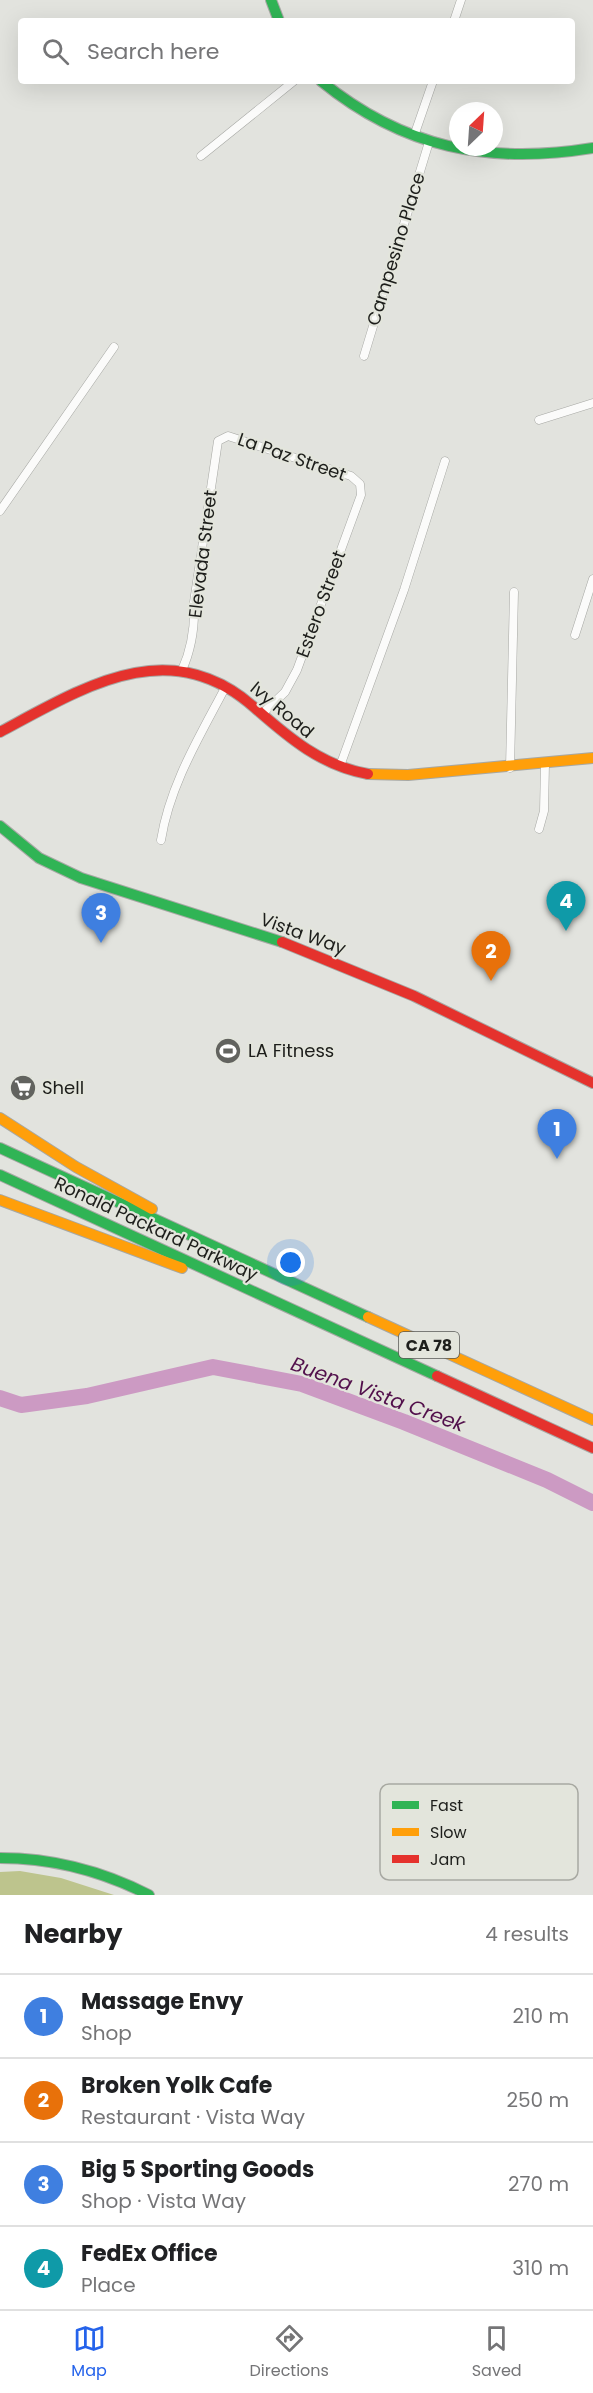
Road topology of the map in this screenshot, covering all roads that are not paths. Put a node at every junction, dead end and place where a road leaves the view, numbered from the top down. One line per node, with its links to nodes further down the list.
1 (271, 0): 3 (main road)
2 (461, 0): 4 (street)
3 (278, 18)
4 (455, 18)
5 (290, 84): 11 (street)
6 (325, 84): 8 (main road)
7 (432, 84): 8 (street)
8 (414, 136): 9 (main road)
9 (429, 142): 10 (main road); 13 (street, Campesino Place)
10 (593, 148)
11 (201, 156)
12 (114, 347): 19 (street)
13 (364, 356)
14 (593, 403): 15 (street)
15 (539, 420)
16 (222, 438): 18 (street, La Paz Street); 23 (street, Elevada Street)
17 (445, 461): 29 (street)
18 (360, 484): 25 (street, Estero Street)
19 (0, 511)
20 (593, 579): 22 (street)
21 (514, 592): 30 (street)
22 (575, 634)
23 (182, 670): 24 (main road, Ivy Road); 26 (main road, Ivy Road)
24 (226, 686): 25 (main road, Ivy Road); 33 (street)
25 (262, 714): 29 (main road, Ivy Road)
26 (0, 732)
27 (593, 758): 28 (main road, Ivy Road)
28 (545, 764): 30 (main road, Ivy Road); 32 (street)
29 (340, 766): 30 (main road, Ivy Road)
30 (510, 768)
31 (0, 826): 34 (main road, Vista Way)
32 (539, 830)
33 (161, 840)
34 (593, 1083)
35 (0, 1118): 39 (main road)
36 (0, 1148): 39 (main road, Ronald Packard Parkway / CA 78)
37 (0, 1175): 40 (main road, Ronald Packard Parkway / CA 78)
38 (0, 1200): 40 (main road)
39 (265, 1270): 41 (main road, Ronald Packard Parkway / CA 78)
40 (279, 1304): 42 (main road, Ronald Packard Parkway / CA 78)
41 (593, 1420)
42 (593, 1448)
43 (0, 1858): 44 (main road)
44 (149, 1895)

